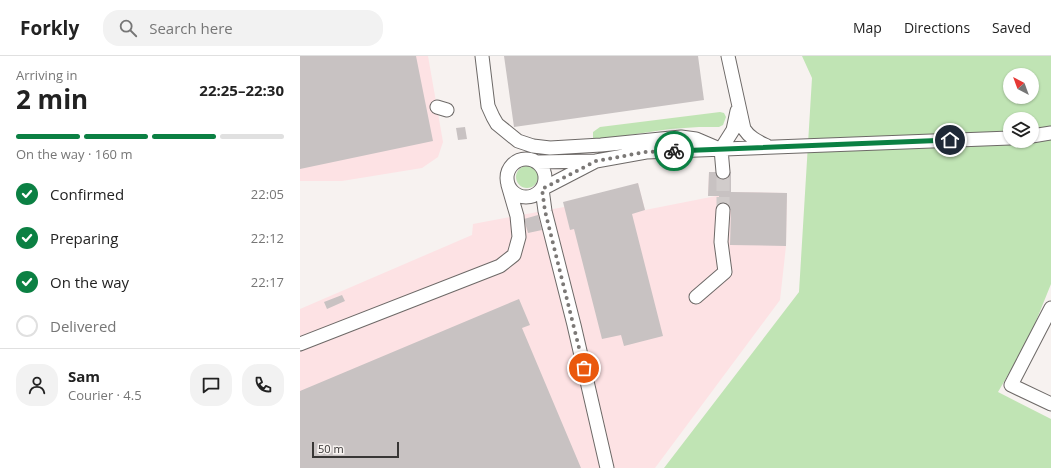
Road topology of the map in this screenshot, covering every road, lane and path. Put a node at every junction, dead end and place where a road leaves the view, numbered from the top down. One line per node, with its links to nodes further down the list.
1 (482, 56): 8 (lane)
2 (728, 56): 3 (lane)
3 (738, 106): 7 (lane); 8 (lane)
4 (1051, 133): 5 (lane)
5 (1039, 135)
6 (1003, 138): 7 (lane)
7 (770, 147): 8 (lane)
8 (721, 149): 9 (lane); 11 (lane)
9 (596, 161): 10 (lane); 13 (lane)
10 (537, 162): 12 (lane); 13 (lane)
11 (723, 172)
12 (508, 185): 13 (lane); 17 (lane)
13 (542, 189): 19 (lane)
14 (723, 210): 15 (lane)
15 (696, 296)
16 (1051, 308): 18 (lane)
17 (300, 344)
18 (1051, 404)
19 (607, 468)

